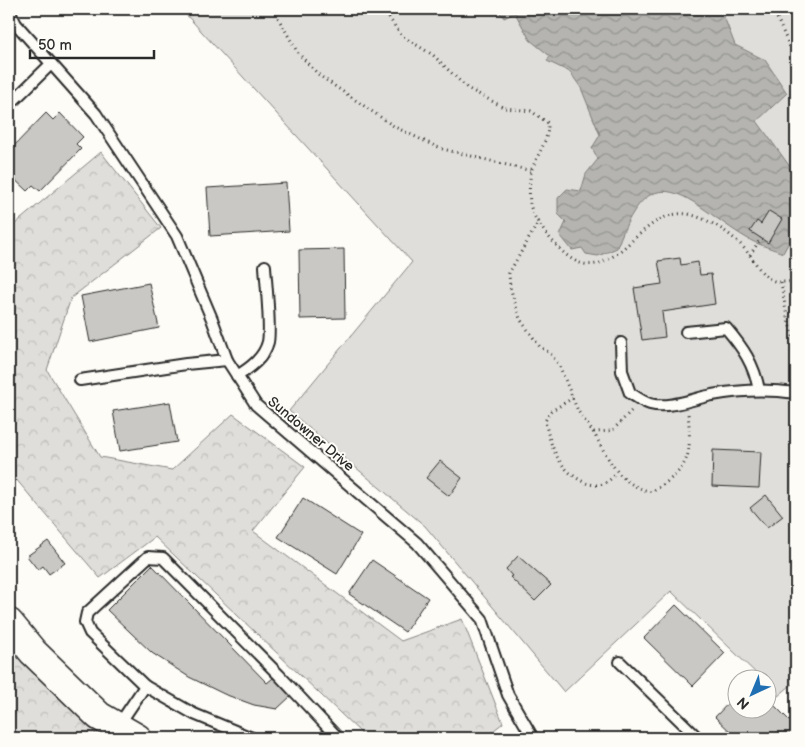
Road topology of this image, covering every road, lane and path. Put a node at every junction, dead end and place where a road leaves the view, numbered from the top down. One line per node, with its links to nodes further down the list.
1 (273, 9): 8 (path)
2 (383, 9): 8 (path)
3 (773, 9): 5 (path)
4 (9, 10): 6 (lane, Sundowner Drive)
5 (796, 61)
6 (51, 64): 7 (lane); 18 (lane, Sundowner Drive)
7 (9, 105)
8 (531, 171): 9 (path)
9 (539, 221): 11 (path); 23 (path)
10 (761, 238): 11 (path)
11 (750, 255): 14 (path)
12 (265, 266): 19 (lane)
13 (796, 281): 14 (path)
14 (781, 282): 17 (path)
15 (686, 332): 21 (lane)
16 (621, 343): 24 (lane)
17 (796, 346)
18 (227, 360): 19 (lane, Sundowner Drive); 20 (lane)
19 (237, 376): 34 (lane, Sundowner Drive)
20 (80, 380)
21 (759, 390): 22 (lane); 25 (lane)
22 (796, 394)
23 (573, 398): 26 (path); 27 (path)
24 (642, 400): 25 (lane); 26 (path)
25 (687, 401): 27 (path)
26 (593, 432): 27 (path)
27 (617, 474)
28 (9, 624): 31 (street)
29 (620, 662): 35 (lane)
30 (145, 686): 31 (lane); 32 (lane); 33 (lane)
31 (127, 732)
32 (252, 738)
33 (338, 738)
34 (533, 738)
35 (698, 738)

